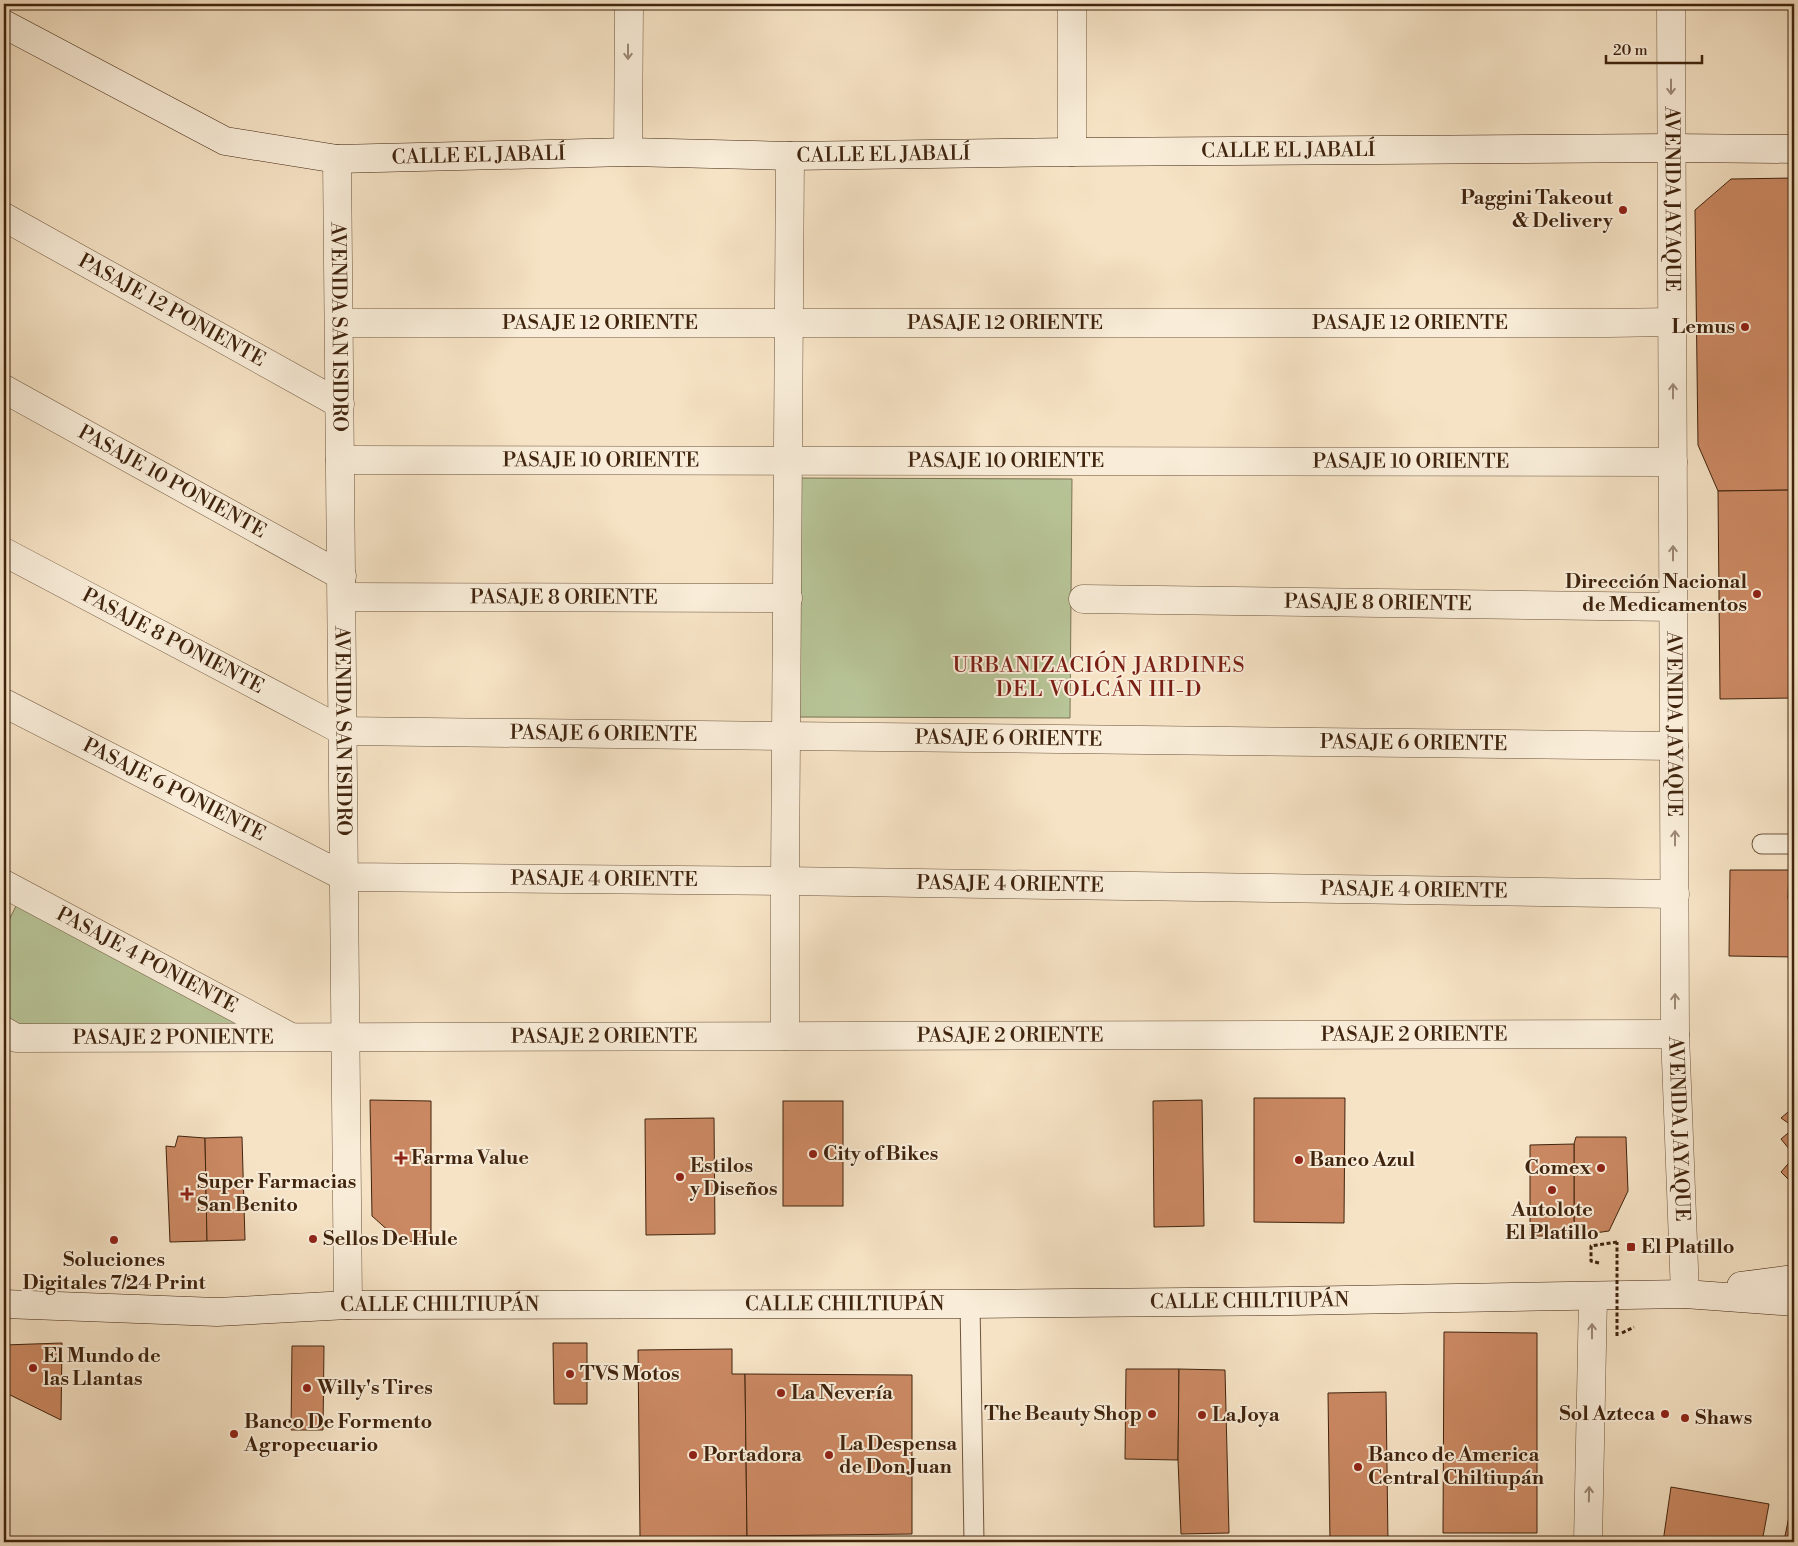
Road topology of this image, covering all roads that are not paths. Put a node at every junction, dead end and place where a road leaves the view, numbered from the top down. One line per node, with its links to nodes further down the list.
1 (628, 4): 7 (street, one-way to 7)
2 (1072, 4): 8 (street)
3 (1671, 4): 5 (street, AVENIDA JAYAQUE, one-way to 5)
4 (4, 24): 10 (street, CALLE EL JABALÍ)
5 (1671, 148): 6 (street, CALLE EL JABALÍ); 8 (street, CALLE EL JABALÍ); 13 (street, AVENIDA JAYAQUE)
6 (1794, 149)
7 (628, 152): 9 (street, CALLE EL JABALÍ); 10 (street, CALLE EL JABALÍ)
8 (1072, 152): 9 (street, CALLE EL JABALÍ)
9 (790, 156): 12 (street)
10 (337, 160): 14 (street, AVENIDA SAN ISIDRO)
11 (4, 217): 16 (street, PASAJE 12 PONIENTE)
12 (788, 322): 13 (street, PASAJE 12 ORIENTE); 14 (street, PASAJE 12 ORIENTE); 18 (street)
13 (1672, 322): 19 (street, AVENIDA JAYAQUE, one-way to 13)
14 (339, 323): 16 (street, AVENIDA SAN ISIDRO)
15 (4, 389): 21 (street, PASAJE 10 PONIENTE)
16 (340, 404): 17 (street, AVENIDA SAN ISIDRO)
17 (340, 460): 18 (street, PASAJE 10 ORIENTE); 21 (street, AVENIDA SAN ISIDRO)
18 (789, 460): 19 (street, PASAJE 10 ORIENTE); 22 (street)
19 (1673, 462): 24 (street, AVENIDA JAYAQUE, one-way to 19)
20 (4, 552): 26 (street, PASAJE 8 PONIENTE)
21 (342, 587): 22 (street, PASAJE 8 ORIENTE); 26 (street, AVENIDA SAN ISIDRO)
22 (788, 598): 27 (street)
23 (1082, 599): 24 (street, PASAJE 8 ORIENTE)
24 (1673, 607): 28 (street, AVENIDA JAYAQUE)
25 (4, 703): 31 (street, PASAJE 6 PONIENTE)
26 (343, 731): 27 (street, PASAJE 6 ORIENTE); 31 (street, AVENIDA SAN ISIDRO)
27 (786, 736): 28 (street, PASAJE 6 ORIENTE); 32 (street)
28 (1674, 746): 34 (street, AVENIDA JAYAQUE, one-way to 28)
29 (1762, 844): 30 (lane)
30 (1794, 844)
31 (345, 876): 32 (street, PASAJE 4 ORIENTE); 39 (street, AVENIDA SAN ISIDRO)
32 (785, 881): 34 (street, PASAJE 4 ORIENTE); 37 (street)
33 (4, 884): 38 (street, PASAJE 4 PONIENTE)
34 (1675, 894): 36 (street, AVENIDA JAYAQUE, one-way to 34)
35 (4, 1031): 38 (street, PASAJE 2 PONIENTE)
36 (1675, 1034): 37 (street, PASAJE 2 ORIENTE); 41 (street, AVENIDA JAYAQUE)
37 (786, 1036): 39 (street, PASAJE 2 ORIENTE)
38 (291, 1037): 39 (street, PASAJE 2 PONIENTE)
39 (345, 1037): 46 (street, AVENIDA SAN ISIDRO)
40 (1794, 1279): 41 (street, CALLE CHILTIUPÁN)
41 (1685, 1294): 42 (street, CALLE CHILTIUPÁN); 43 (street, CALLE CHILTIUPÁN)
42 (1592, 1297): 45 (street, CALLE CHILTIUPÁN); 48 (street, one-way to 42)
43 (1794, 1302)
44 (4, 1304): 46 (street, CALLE CHILTIUPÁN)
45 (970, 1304): 46 (street, CALLE CHILTIUPÁN); 47 (lane)
46 (348, 1305)
47 (974, 1542)
48 (1588, 1542)

